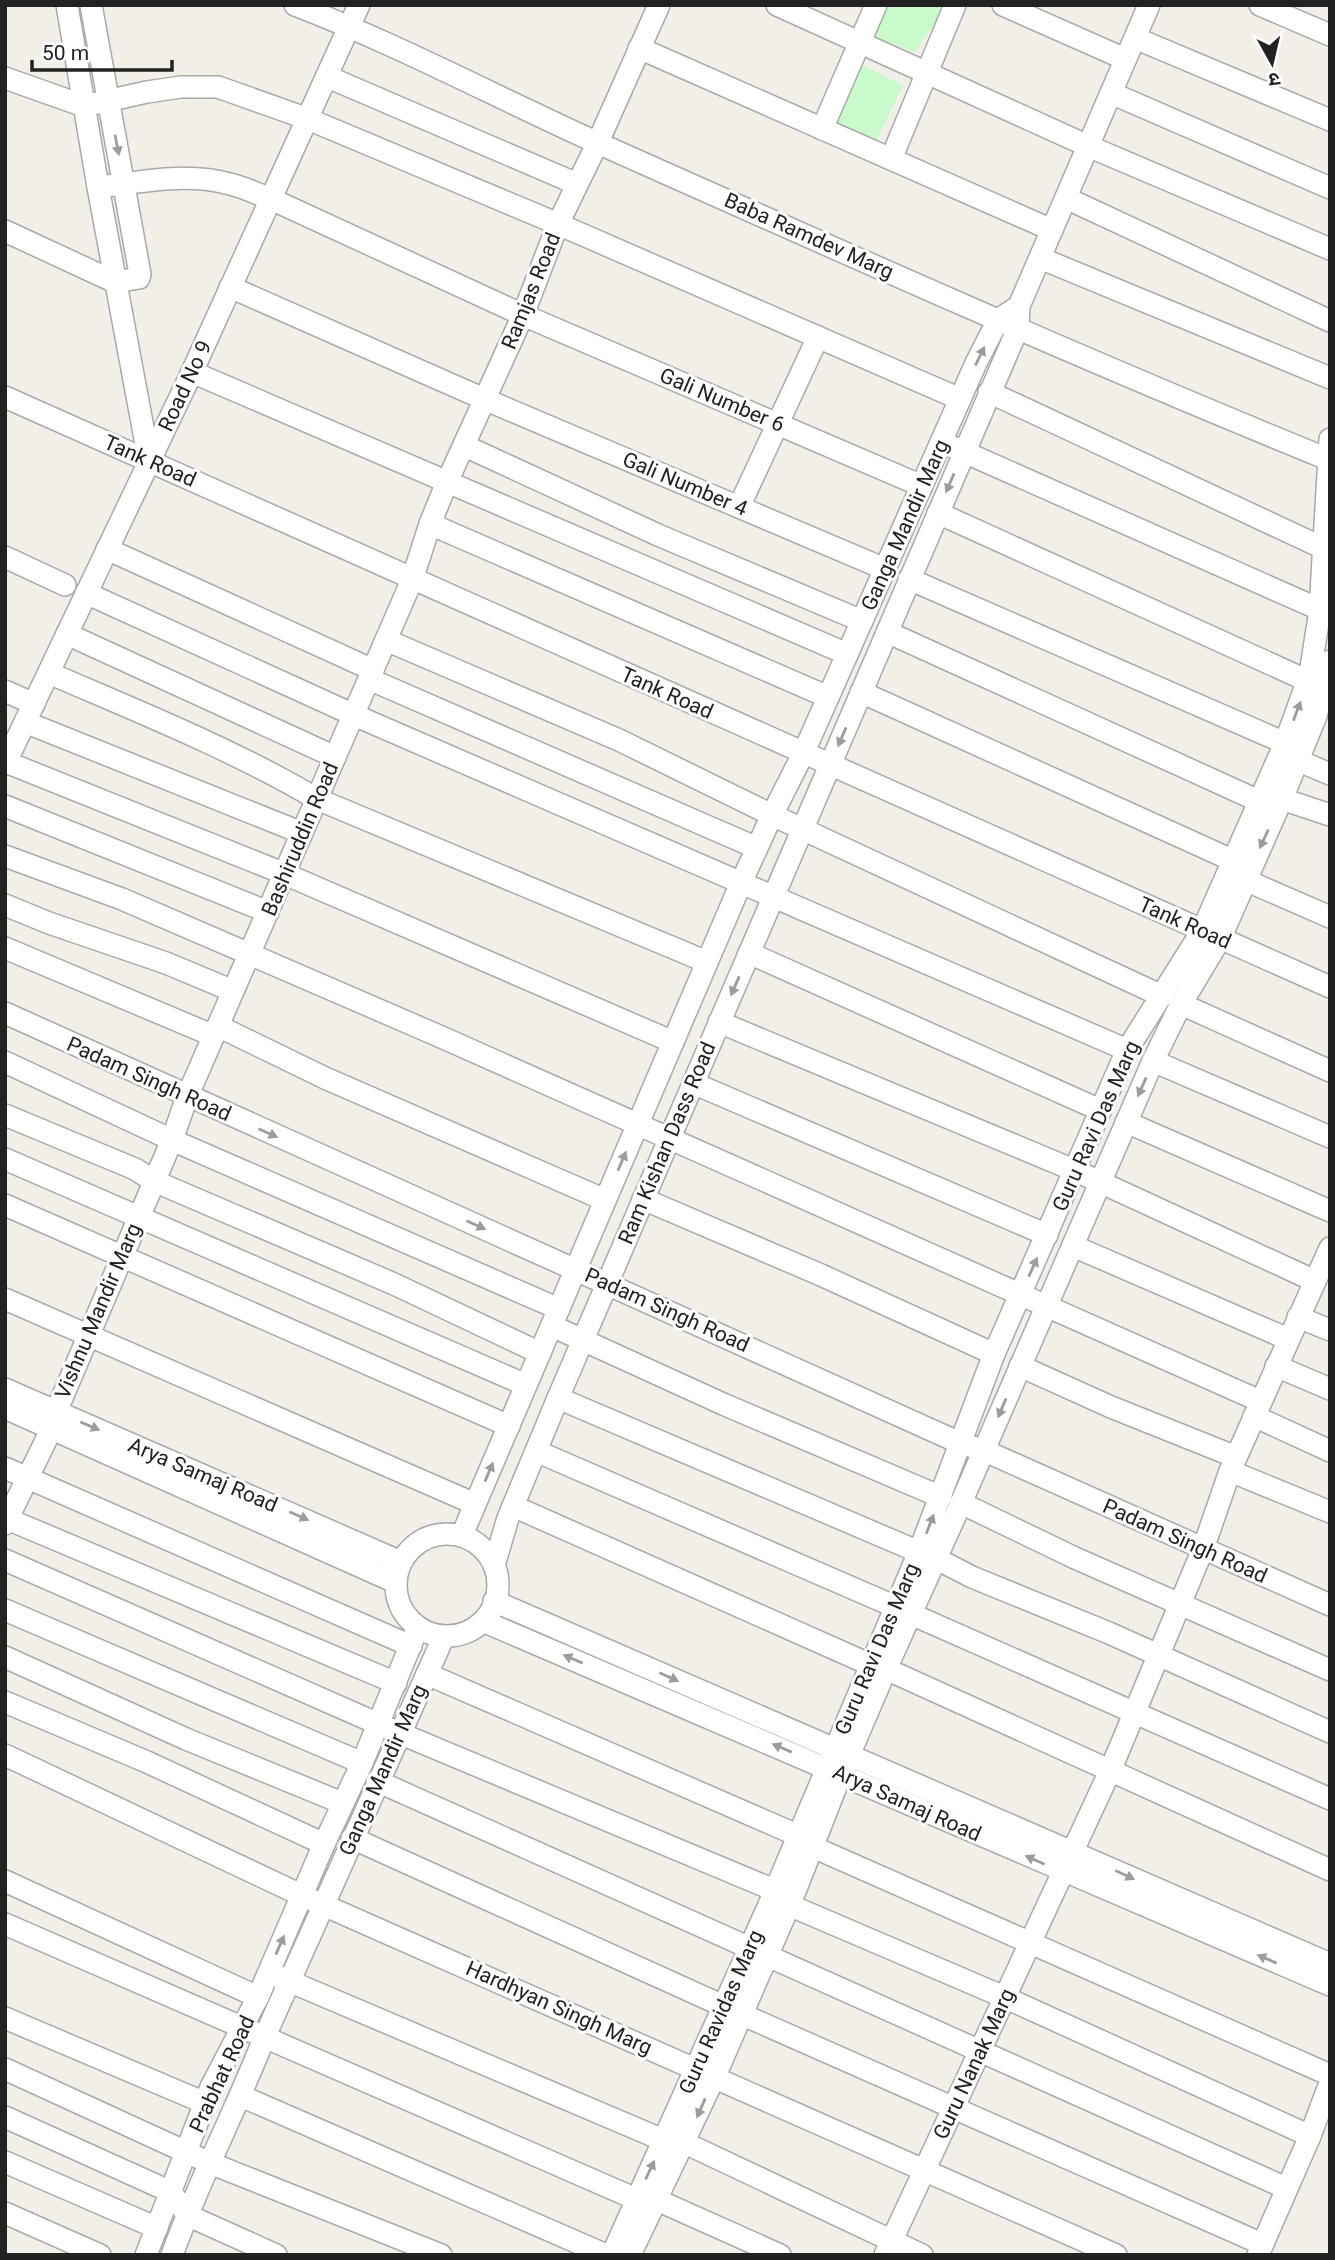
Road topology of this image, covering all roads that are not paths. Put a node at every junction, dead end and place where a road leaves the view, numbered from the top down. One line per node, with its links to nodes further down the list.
1 (91, 5): 22 (street)
2 (295, 5): 12 (street, Baba Ramdev Marg)
3 (359, 5): 12 (street, Road No 9)
4 (659, 5): 16 (street, Ramjas Road)
5 (777, 5): 15 (street)
6 (876, 5): 15 (street)
7 (955, 5): 18 (street)
8 (1003, 5): 17 (street)
9 (1149, 5): 14 (street, Ganga Mandir Marg)
10 (1260, 5): 13 (street)
11 (69, 6): 23 (street)
12 (351, 27): 19 (street, Road No 9); 27 (street, Baba Ramdev Marg)
13 (1330, 35)
14 (1135, 38): 17 (street, Ganga Mandir Marg); 25 (street)
15 (860, 43): 18 (street); 26 (street)
16 (639, 48): 26 (street); 27 (street, Ramjas Road)
17 (1125, 60): 21 (street, Ganga Mandir Marg)
18 (927, 73): 28 (street); 29 (street)
19 (328, 77): 24 (street, Road No 9); 31 (street)
20 (5, 78): 23 (street)
21 (1111, 93): 28 (street, Ganga Mandir Marg); 33 (street)
22 (108, 99): 23 (street); 24 (street); 30 (street, one-way to 30)
23 (84, 106): 32 (street)
24 (309, 118): 35 (street, Road No 9); 36 (street)
25 (1330, 120)
26 (822, 129): 29 (street)
27 (598, 142): 31 (street, Ramjas Road); 45 (street, Baba Ramdev Marg)
28 (1088, 146): 34 (street, Ganga Mandir Marg); 39 (street)
29 (891, 159): 37 (street)
30 (124, 184): 32 (street, Gali Number 6); 35 (street, Gali Number 6); 41 (street)
31 (577, 184): 36 (street, Ramjas Road)
32 (98, 187): 41 (street)
33 (1330, 188)
34 (1066, 198): 37 (street, Ganga Mandir Marg); 46 (street)
35 (271, 199): 42 (street, Road No 9); 44 (street, Gali Number 6)
36 (558, 224): 44 (street, Ramjas Road); 48 (street)
37 (1052, 230): 40 (street, Ganga Mandir Marg)
38 (5, 231): 41 (street)
39 (1330, 249)
40 (1040, 258): 43 (street, Ganga Mandir Marg); 50 (street)
41 (115, 282): 60 (street)
42 (230, 288): 49 (street, Road No 9); 53 (street, Gali Number 4)
43 (1019, 306): 45 (street); 47 (street, Ganga Mandir Marg)
44 (523, 315): 53 (street, Ramjas Road); 55 (street, Gali Number 6)
45 (998, 320): 47 (street, Baba Ramdev Marg); 54 (street, Ganga Mandir Marg, one-way to 45)
46 (1330, 321)
47 (1018, 328): 51 (street, Ganga Mandir Marg); 59 (street, Baba Ramdev Marg)
48 (818, 337): 54 (street); 55 (street)
49 (192, 372): 60 (street, Road No 9); 61 (street)
50 (1330, 378)
51 (989, 392): 58 (street, Ganga Mandir Marg); 66 (street)
52 (5, 397): 60 (street, Tank Road)
53 (484, 399): 57 (street, Ramjas Road); 63 (street, Gali Number 4)
54 (960, 399): 56 (street, Ganga Mandir Marg)
55 (777, 424): 62 (street, Gali Number 6); 63 (street)
56 (941, 442): 58 (street); 62 (street, Ganga Mandir Marg)
57 (465, 446): 61 (street, Ramjas Road); 75 (street)
58 (964, 452): 64 (street, Ganga Mandir Marg, one-way to 64); 74 (street)
59 (1329, 453): 66 (street, Guru Ravi Das Marg)
60 (149, 460): 67 (street, Road No 9); 71 (street, Tank Road)
61 (447, 482): 65 (street, Ramjas Road); 79 (street)
62 (922, 486): 69 (street, Ganga Mandir Marg)
63 (739, 507): 69 (street, Gali Number 4)
64 (938, 513): 70 (street, Ganga Mandir Marg); 83 (street)
65 (430, 524): 71 (street, Ramjas Road); 86 (street)
66 (1323, 548): 74 (street, Guru Ravi Das Marg)
67 (107, 549): 73 (street, Road No 9); 82 (street)
68 (5, 557): 72 (street)
69 (885, 569): 75 (street, Ganga Mandir Marg)
70 (909, 579): 76 (street, Ganga Mandir Marg); 90 (street)
71 (412, 580): 78 (street, Bashiruddin Road); 91 (street, Tank Road)
72 (65, 585)
73 (86, 593): 77 (street, Road No 9); 88 (street)
74 (1325, 612): 83 (street, Guru Ravi Das Marg)
75 (862, 621): 79 (street, Ganga Mandir Marg)
76 (887, 632): 85 (street, Ganga Mandir Marg); 99 (street)
77 (67, 634): 81 (street, Road No 9); 92 (street)
78 (386, 640): 82 (street, Bashiruddin Road); 101 (street)
79 (847, 654): 86 (street, Ganga Mandir Marg)
80 (1329, 667): 89 (street, Guru Ravi Das Marg)
81 (48, 673): 87 (street, Road No 9); 97 (street)
82 (371, 674): 88 (street, Bashiruddin Road); 105 (street)
83 (1308, 681): 90 (street, Guru Ravi Das Marg, one-way to 83)
84 (5, 691): 87 (street)
85 (861, 692): 95 (street, Ganga Mandir Marg, one-way to 95); 107 (street)
86 (828, 697): 91 (street, Ganga Mandir Marg)
87 (30, 713): 94 (street, Road No 9); 104 (street)
88 (354, 715): 92 (street, Bashiruddin Road); 110 (street)
89 (1323, 719): 93 (street, Guru Ravi Das Marg)
90 (1285, 743): 99 (street, Guru Ravi Das Marg)
91 (803, 754): 95 (street, Tank Road); 101 (street, Ram Kishan Dass Road)
92 (335, 757): 97 (street, Bashiruddin Road)
93 (1298, 761): 96 (street); 98 (street, Guru Ravi Das Marg)
94 (6, 763): 108 (street)
95 (830, 765): 103 (street, Ram Kishan Dass Road); 115 (street, Tank Road)
96 (1330, 774)
97 (317, 799): 104 (street, Bashiruddin Road); 119 (street)
98 (1282, 799): 102 (street); 109 (street, Guru Ravi Das Marg, one-way to 109)
99 (1261, 802): 107 (street, Guru Ravi Das Marg)
100 (5, 806): 113 (street)
101 (772, 815): 103 (street); 105 (street, Ram Kishan Dass Road)
102 (1330, 815)
103 (804, 828): 111 (street, Ram Kishan Dass Road); 122 (street)
104 (302, 833): 108 (street, Bashiruddin Road)
105 (757, 848): 110 (street, Ram Kishan Dass Road)
106 (5, 856): 118 (street)
107 (1234, 860): 115 (street, Guru Ravi Das Marg)
108 (285, 874): 113 (street, Bashiruddin Road); 126 (street)
109 (1245, 880): 114 (street); 115 (street, Guru Ravi Das Marg)
110 (741, 883): 111 (street); 119 (street, Ram Kishan Dass Road)
111 (773, 896): 117 (street, Ram Kishan Dass Road); 127 (street)
112 (5, 905): 121 (street)
113 (268, 912): 118 (street, Bashiruddin Road)
114 (1330, 917)
115 (1211, 935): 120 (street, Tank Road); 122 (street, Guru Ravi Das Marg)
116 (5, 948): 125 (street)
117 (749, 953): 124 (street, Ram Kishan Dass Road, one-way to 124); 133 (street)
118 (250, 954): 121 (street, Bashiruddin Road); 136 (street)
119 (707, 962): 126 (street, Ram Kishan Dass Road)
120 (1330, 987)
121 (233, 991): 125 (street, Bashiruddin Road)
122 (1172, 1000): 127 (street, Guru Ravi Das Marg); 128 (street, Guru Ravi Das Marg); 130 (street)
123 (5, 1013): 132 (street, Padam Singh Road)
124 (719, 1022): 131 (street, Ram Kishan Dass Road); 141 (street)
125 (216, 1031): 132 (street, Bashiruddin Road); 145 (street)
126 (673, 1042): 136 (street, Ram Kishan Dass Road)
127 (1128, 1049): 133 (street, Guru Ravi Das Marg)
128 (1153, 1061): 135 (street, Guru Ravi Das Marg, one-way to 135); 138 (street)
129 (5, 1062): 139 (street)
130 (1330, 1070)
131 (693, 1083): 137 (street, Ram Kishan Dass Road); 149 (street)
132 (187, 1097): 139 (street, Vishnu Mandir Marg); 153 (street, Padam Singh Road, one-way to 153)
133 (1100, 1110): 141 (street, Guru Ravi Das Marg)
134 (5, 1115): 142 (street)
135 (1126, 1122): 143 (street, Guru Ravi Das Marg); 147 (street)
136 (638, 1123): 137 (street); 145 (street, Ram Kishan Dass Road, one-way to 136)
137 (670, 1137): 144 (street, Ram Kishan Dass Road); 156 (street)
138 (1330, 1137)
139 (172, 1140): 142 (street, Vishnu Mandir Marg); 159 (street)
140 (5, 1159): 148 (street)
141 (1076, 1171): 143 (street); 149 (street, Guru Ravi Das Marg)
142 (154, 1181): 148 (street, Vishnu Mandir Marg); 165 (street)
143 (1101, 1183): 150 (street, Guru Ravi Das Marg); 154 (street)
144 (643, 1199): 155 (street, Ram Kishan Dass Road); 166 (street)
145 (605, 1200): 153 (street, Ram Kishan Dass Road)
146 (5, 1205): 152 (street)
147 (1330, 1211)
148 (138, 1215): 152 (street, Vishnu Mandir Marg); 169 (street)
149 (1047, 1235): 156 (street, Guru Ravi Das Marg, one-way to 149)
150 (1073, 1246): 158 (street, Guru Ravi Das Marg); 163 (street)
151 (1330, 1248): 154 (street, Guru Nanak Marg)
152 (122, 1257): 162 (street, Vishnu Mandir Marg); 176 (street)
153 (575, 1268): 155 (street, Padam Singh Road); 159 (street, Ram Kishan Dass Road)
154 (1315, 1281): 160 (street, Guru Nanak Marg)
155 (607, 1283): 164 (street, Ram Kishan Dass Road); 177 (street, Padam Singh Road)
156 (1021, 1295): 158 (street); 166 (street, Guru Ravi Das Marg)
157 (5, 1299): 162 (street)
158 (1046, 1307): 167 (street, Guru Ravi Das Marg); 174 (street)
159 (556, 1317): 164 (street); 165 (street, Ram Kishan Dass Road)
160 (1298, 1317): 161 (street); 163 (street, Guru Nanak Marg)
161 (1330, 1330)
162 (88, 1336): 175 (street, Vishnu Mandir Marg); 185 (street)
163 (1288, 1339): 168 (street, Guru Nanak Marg)
164 (584, 1340): 172 (street, Ram Kishan Dass Road); 184 (street)
165 (540, 1353): 169 (street, Ram Kishan Dass Road)
166 (994, 1354): 177 (street, Guru Ravi Das Marg)
167 (1020, 1366): 178 (street, Guru Ravi Das Marg, one-way to 178); 181 (street)
168 (1276, 1366): 171 (street); 174 (street, Guru Nanak Marg)
169 (526, 1385): 176 (street, Ram Kishan Dass Road)
170 (5, 1389): 175 (street, Arya Samaj Road)
171 (1330, 1389)
172 (558, 1398): 179 (street, Ram Kishan Dass Road); 191 (street)
173 (5, 1408): 175 (street)
174 (1257, 1409): 180 (street); 181 (street, Guru Nanak Marg)
175 (55, 1420): 183 (street, Vishnu Mandir Marg); 194 (street, Arya Samaj Road)
176 (509, 1426): 185 (street, Ram Kishan Dass Road, one-way to 176)
177 (960, 1443): 178 (street, Padam Singh Road); 184 (street, Guru Ravi Das Marg)
178 (983, 1450): 184 (street, Guru Ravi Das Marg); 190 (street, Padam Singh Road)
179 (536, 1451): 186 (street, Ram Kishan Dass Road); 199 (street)
180 (1330, 1451)
181 (1233, 1464): 187 (street); 190 (street, Guru Nanak Marg)
182 (5, 1468): 183 (street)
183 (27, 1477): 188 (street, Vishnu Mandir Marg); 201 (street)
184 (951, 1500): 191 (street, Guru Ravi Das Marg); 196 (street)
185 (475, 1504): 189 (street, Ram Kishan Dass Road)
186 (513, 1506): 193 (street, Ram Kishan Dass Road); 205 (street)
187 (1330, 1512)
188 (6, 1520): 208 (street)
189 (462, 1535): 193 (street); 194 (street)
190 (1203, 1549): 196 (street, Guru Nanak Marg); 197 (street, Padam Singh Road)
191 (927, 1555): 199 (street, Guru Ravi Das Marg); 203 (street)
192 (5, 1560): 211 (street)
193 (495, 1562): 195 (street)
194 (398, 1572): 201 (street)
195 (494, 1601): 200 (street); 215 (street, one-way to 215)
196 (1180, 1604): 203 (street, Guru Nanak Marg); 206 (street)
197 (1330, 1605)
198 (5, 1610): 216 (street)
199 (904, 1611): 205 (street, Guru Ravi Das Marg); 210 (street)
200 (485, 1622): 202 (street); 215 (street, Arya Samaj Road, one-way to 200)
201 (414, 1636): 202 (street); 208 (street, Ganga Mandir Marg)
202 (444, 1636): 207 (street, Ganga Mandir Marg)
203 (1157, 1654): 210 (street, Guru Nanak Marg); 212 (street)
204 (5, 1657): 220 (street)
205 (878, 1667): 215 (street, Guru Ravi Das Marg); 217 (street)
206 (1330, 1670)
207 (427, 1674): 213 (street, Ganga Mandir Marg); 222 (street)
208 (396, 1683): 211 (street, Ganga Mandir Marg)
209 (5, 1702): 223 (street)
210 (1134, 1712): 217 (street, Guru Nanak Marg); 219 (street)
211 (378, 1723): 213 (street); 216 (street, Ganga Mandir Marg)
212 (1330, 1731)
213 (399, 1733): 218 (street, Ganga Mandir Marg); 228 (street)
214 (5, 1755): 229 (street, Hardhyan Singh Marg)
215 (838, 1761): 222 (street, Guru Ravidas Marg); 224 (street); 226 (street, Arya Samaj Road, one-way to 215)
216 (362, 1763): 220 (street, Ganga Mandir Marg)
217 (1110, 1771): 224 (street, Guru Nanak Marg); 225 (street)
218 (377, 1781): 221 (street, Ganga Mandir Marg); 234 (street)
219 (1330, 1799)
220 (342, 1804): 223 (street, Ganga Mandir Marg)
221 (352, 1838): 230 (street, Ganga Mandir Marg); 241 (street)
222 (805, 1841): 228 (street, Guru Ravidas Marg); 231 (street, Guru Ravidas Marg); 233 (street)
223 (324, 1844): 229 (street, Ganga Mandir Marg)
224 (1072, 1851): 226 (street, Guru Nanak Marg); 235 (street, one-way to 235)
225 (1330, 1870)
226 (1062, 1872): 233 (street, Guru Nanak Marg); 238 (street, Arya Samaj Road, one-way to 226)
227 (5, 1881): 239 (street)
228 (774, 1890): 234 (street, Guru Ravidas Marg)
229 (303, 1896): 230 (street, Hardhyan Singh Marg); 236 (street, Prabhat Road, one-way to 229)
230 (324, 1904): 237 (street, Prabhat Road); 246 (street, Hardhyan Singh Marg)
231 (789, 1905): 234 (street, Guru Ravidas Marg); 240 (street)
232 (5, 1924): 243 (street)
233 (1030, 1944): 240 (street, Guru Nanak Marg); 248 (street)
234 (759, 1950): 241 (street, Guru Ravidas Marg); 245 (street)
235 (1330, 1964)
236 (268, 1973): 237 (street); 239 (street, Prabhat Road)
237 (290, 1981): 244 (street, Prabhat Road); 256 (street)
238 (1330, 1985)
239 (258, 1997): 243 (street, Prabhat Road)
240 (1004, 1997): 245 (street, Guru Nanak Marg); 255 (street)
241 (733, 2010): 246 (street, Guru Ravidas Marg); 249 (street, Guru Ravidas Marg); 253 (street)
242 (5, 2018): 252 (street)
243 (244, 2026): 244 (street); 252 (street, Prabhat Road)
244 (265, 2036): 251 (street, Prabhat Road); 264 (street)
245 (979, 2051): 253 (street, Guru Nanak Marg); 262 (street)
246 (695, 2067): 249 (street, Hardhyan Singh Marg); 256 (street, Guru Ravidas Marg)
247 (5, 2069): 258 (street)
248 (1330, 2075)
249 (715, 2076): 257 (street, Guru Ravidas Marg, one-way to 257); 261 (street, Hardhyan Singh Marg)
250 (1330, 2083): 255 (street)
251 (241, 2096): 260 (street, Prabhat Road); 276 (street)
252 (205, 2103): 258 (street, Prabhat Road)
253 (954, 2107): 261 (street, Guru Nanak Marg); 269 (street)
254 (5, 2117): 263 (street)
255 (1310, 2136): 262 (street)
256 (663, 2140): 264 (street, Guru Ravidas Marg, one-way to 256)
257 (685, 2143): 264 (street, Guru Ravidas Marg); 268 (street)
258 (187, 2150): 260 (street); 263 (street, Prabhat Road)
259 (5, 2162): 267 (street)
260 (210, 2163): 266 (street, Prabhat Road); 275 (street)
261 (923, 2171): 268 (street, Guru Nanak Marg); 279 (street, Hardhyan Singh Marg)
262 (1286, 2188): 269 (street)
263 (171, 2192): 266 (street); 267 (street, Prabhat Road)
264 (647, 2199): 270 (street, Guru Ravidas Marg); 277 (street)
265 (5, 2213): 271 (street)
266 (187, 2215): 273 (street, Prabhat Road); 274 (street)
267 (157, 2228): 272 (street, Prabhat Road)
268 (889, 2248): 278 (street)
269 (1260, 2250)
270 (626, 2254)
271 (100, 2255)
272 (146, 2255)
273 (172, 2255)
274 (276, 2255)
275 (441, 2255)
276 (606, 2255)
277 (780, 2255)
278 (922, 2255)
279 (1116, 2255)

